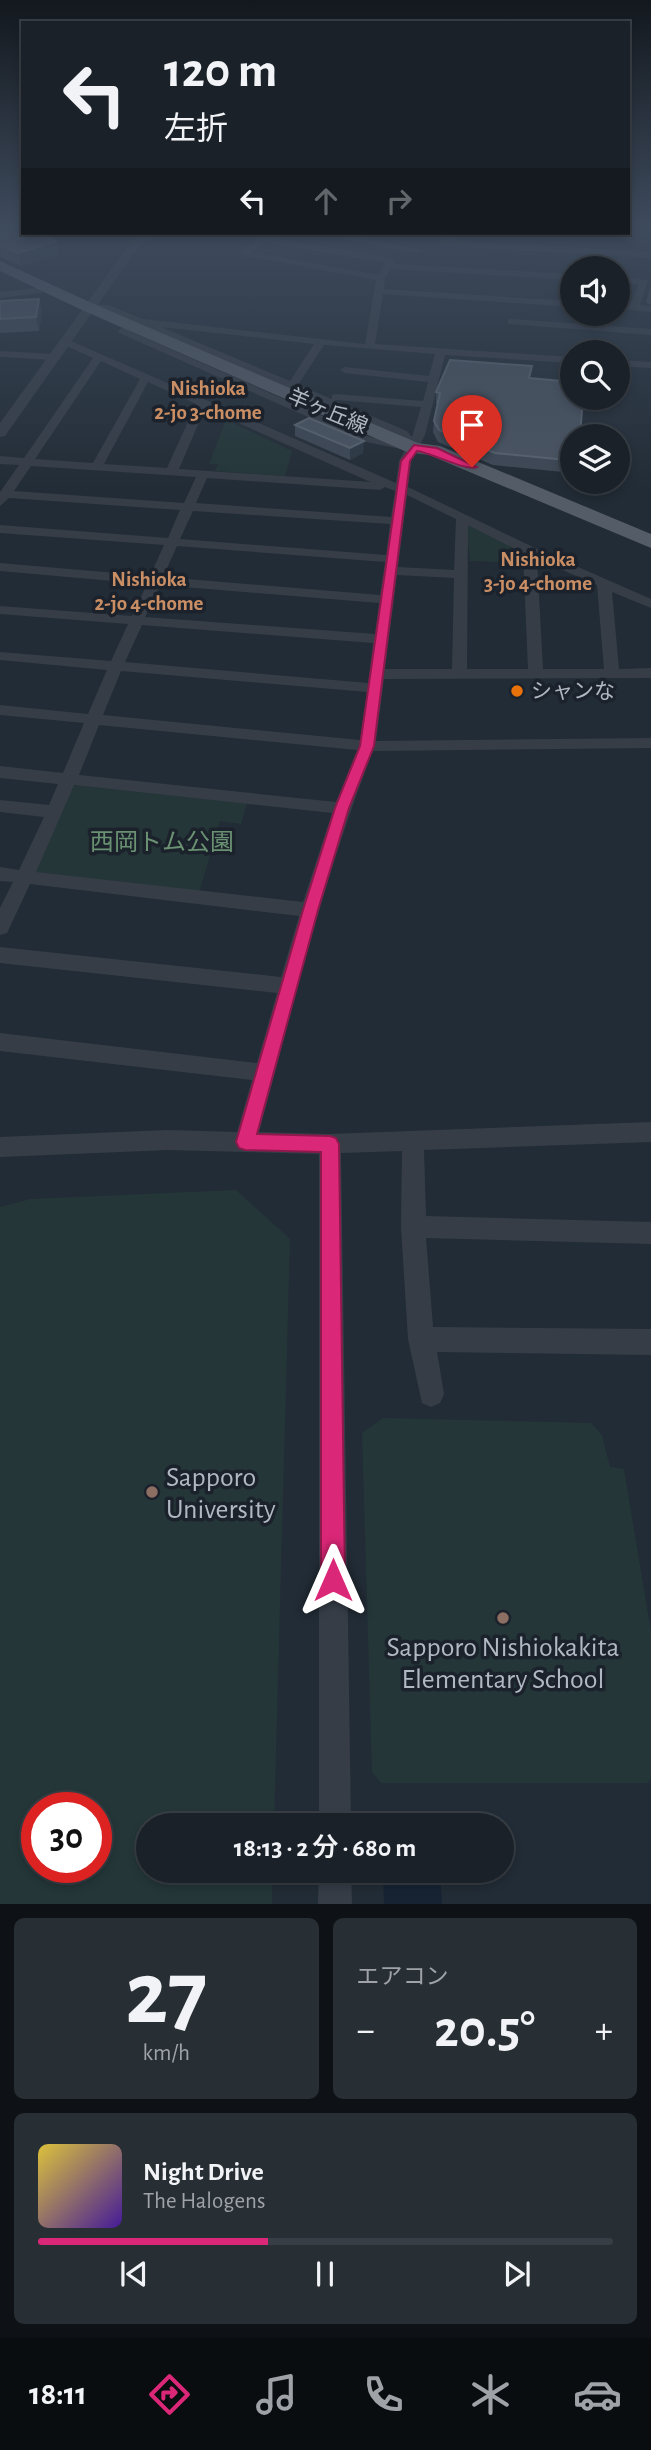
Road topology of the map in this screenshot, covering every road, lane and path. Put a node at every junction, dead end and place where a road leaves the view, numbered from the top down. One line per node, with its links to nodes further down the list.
1 (83, 314): 12 (street)
2 (107, 314): 5 (main road, 羊ヶ丘線)
3 (375, 314): 15 (street)
4 (511, 314): 10 (street)
5 (136, 324): 6 (street); 9 (street); 30 (street); 33 (main road, 羊ヶ丘線)
6 (196, 327): 9 (street); 13 (street)
7 (576, 327): 10 (street); 11 (street); 16 (street)
8 (651, 332): 16 (street)
9 (184, 339): 26 (street)
10 (511, 339): 17 (street); 21 (street)
11 (575, 339)
12 (64, 341): 20 (street); 22 (street)
13 (321, 342): 14 (street); 26 (street)
14 (356, 345): 15 (street); 27 (street)
15 (369, 346): 17 (street)
16 (638, 348): 19 (street); 23 (street)
17 (441, 352): 25 (street)
18 (0, 354): 22 (street)
19 (630, 354)
20 (99, 356): 24 (street); 35 (street)
21 (560, 356)
22 (53, 357): 32 (street)
23 (651, 365)
24 (146, 377): 28 (street); 36 (street)
25 (431, 379): 27 (street); 29 (street)
26 (293, 385): 27 (street)
27 (338, 387): 29 (street); 33 (street)
28 (202, 403): 31 (street); 37 (street)
29 (425, 404): 33 (street)
30 (303, 412): 31 (street); 33 (street)
31 (263, 430): 39 (street)
32 (0, 433)
33 (414, 448): 39 (street); 45 (main road, 羊ヶ丘線); 48 (main road, 羊ヶ丘線)
34 (0, 460): 35 (street)
35 (27, 462): 36 (street); 40 (street)
36 (97, 466): 37 (street)
37 (172, 471): 38 (street)
38 (203, 474): 39 (street); 41 (street)
39 (401, 488): 42 (street); 43 (street)
40 (3, 498): 41 (street)
41 (189, 507): 43 (street); 46 (street)
42 (462, 517): 47 (street); 51 (street)
43 (396, 521): 49 (street)
44 (0, 529): 46 (street)
45 (651, 541)
46 (173, 542): 49 (street); 52 (street)
47 (530, 551): 53 (street); 64 (street)
48 (651, 555)
49 (391, 565): 51 (street); 54 (street)
50 (0, 567): 52 (street)
51 (463, 575): 63 (street)
52 (157, 580): 54 (street); 57 (street)
53 (604, 585): 55 (street); 61 (street)
54 (387, 600): 58 (street)
55 (651, 604)
56 (0, 610): 57 (street)
57 (137, 621): 58 (street); 60 (street)
58 (382, 639): 65 (street)
59 (0, 656): 60 (street)
60 (116, 666): 65 (street); 67 (street)
61 (612, 673): 62 (street); 64 (street)
62 (651, 673)
63 (459, 674): 64 (street); 65 (street)
64 (536, 674)
65 (375, 681): 69 (street)
66 (0, 710): 67 (street)
67 (94, 719): 69 (street); 71 (street)
68 (651, 743): 69 (street)
69 (367, 746): 73 (street)
70 (0, 772): 71 (street)
71 (69, 779): 73 (street); 74 (street)
72 (0, 806): 74 (street)
73 (342, 808): 77 (street)
74 (55, 812): 76 (street)
75 (0, 874): 76 (street)
76 (24, 877): 77 (street); 78 (street)
77 (310, 910): 80 (street)
78 (0, 928)
79 (0, 955): 80 (street)
80 (289, 986): 82 (street)
81 (0, 1042): 82 (street)
82 (264, 1073): 85 (street)
83 (651, 1132): 84 (street)
84 (413, 1140): 86 (street); 88 (street)
85 (245, 1142): 86 (street); 87 (street)
86 (330, 1144): 93 (street)
87 (0, 1147)
88 (413, 1227): 89 (street); 90 (street)
89 (651, 1233)
90 (421, 1339): 91 (street); 92 (street)
91 (651, 1342)
92 (431, 1394)
93 (334, 1813)
94 (335, 1883): 95 (street)
95 (335, 1904)

